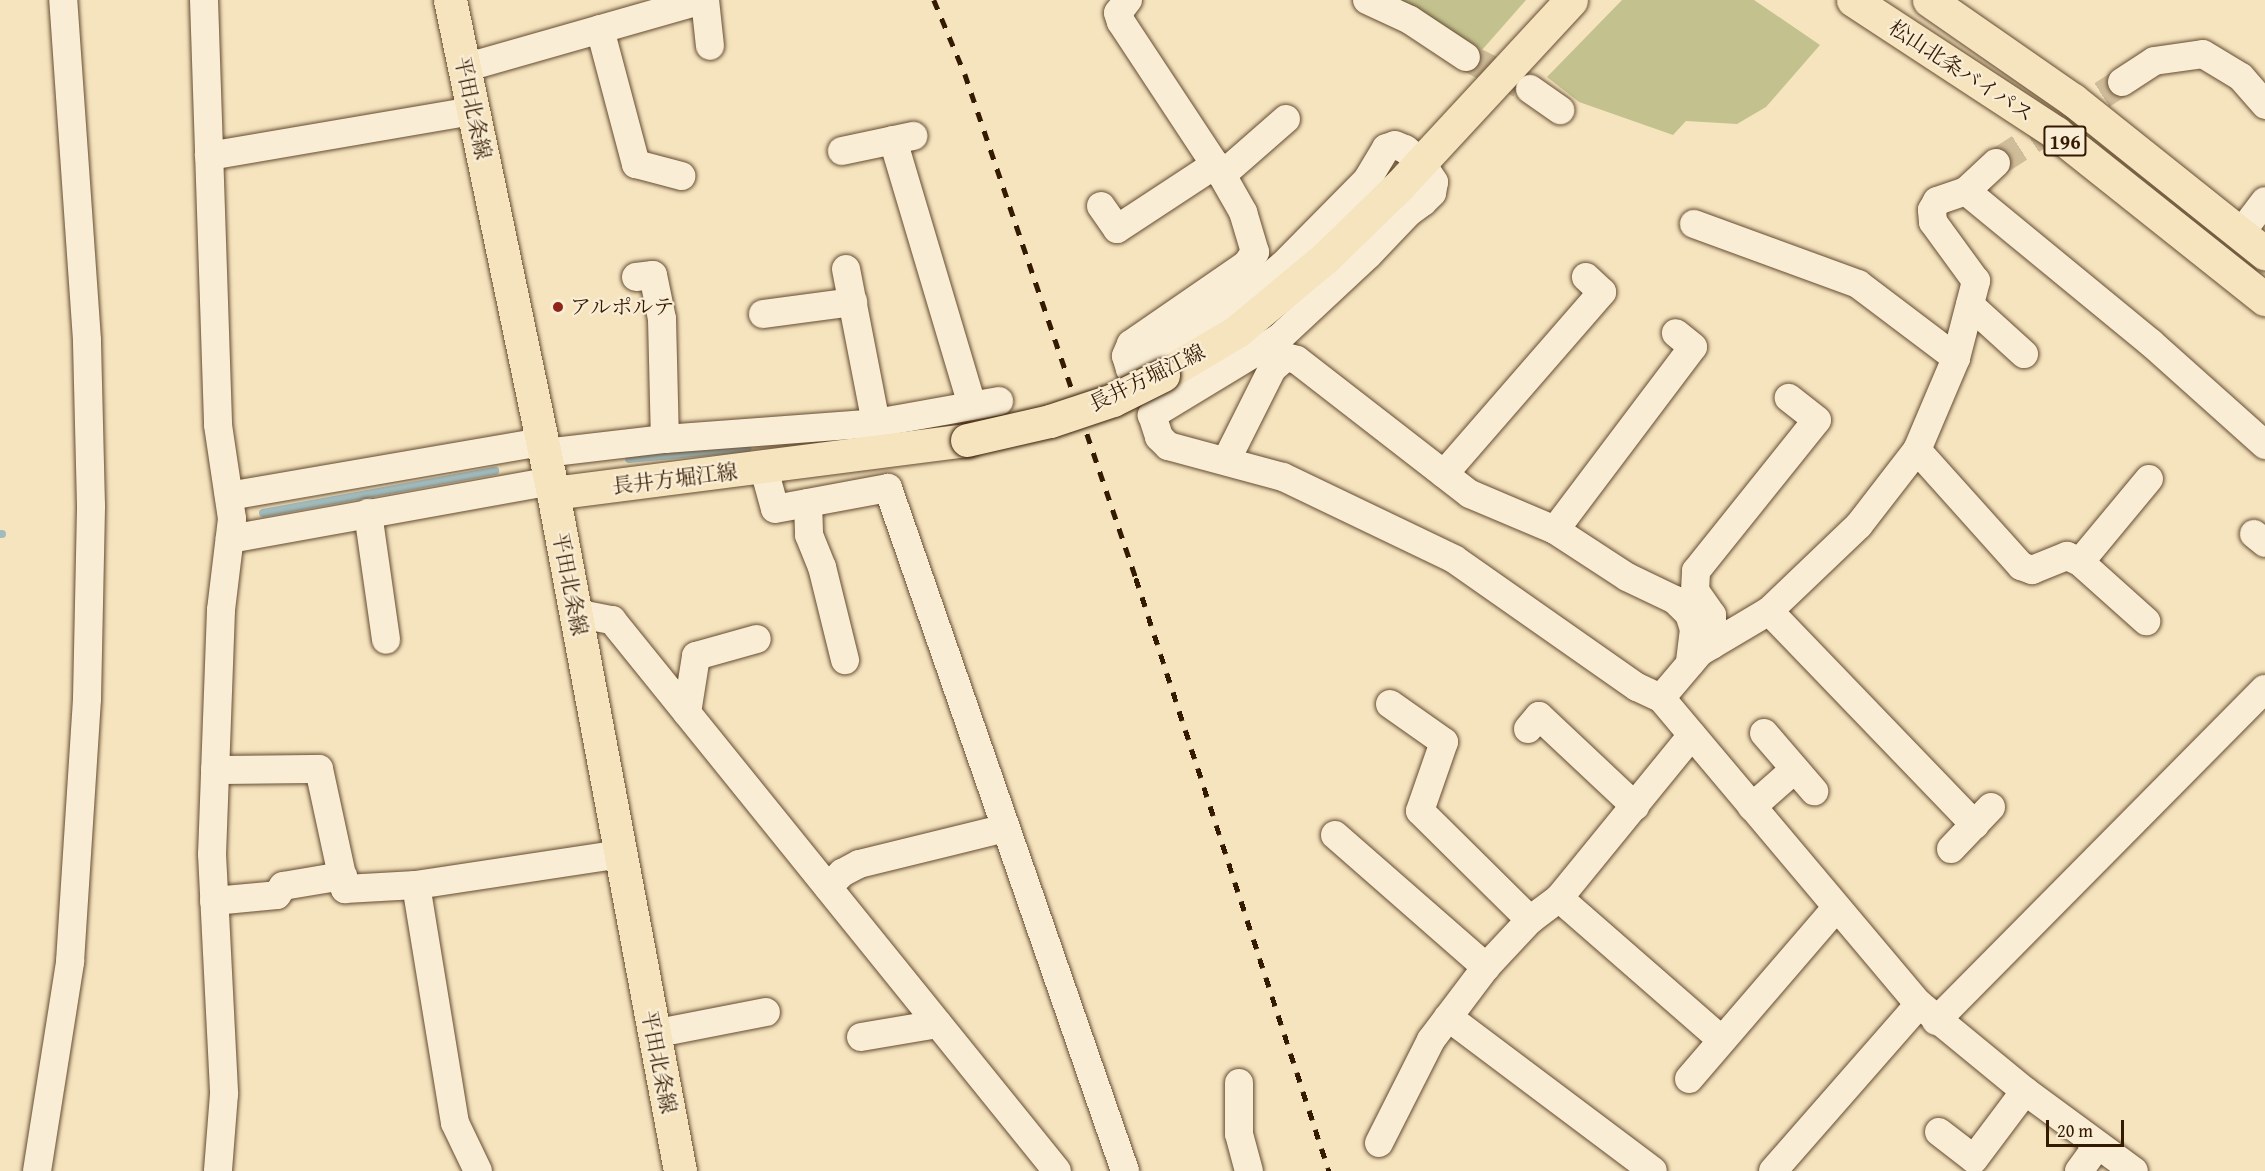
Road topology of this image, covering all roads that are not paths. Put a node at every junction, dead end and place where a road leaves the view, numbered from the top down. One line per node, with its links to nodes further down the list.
1 (63, 0): 104 (street)
2 (204, 0): 21 (street)
3 (450, 0): 13 (main road, 平田北条線)
4 (704, 0): 10 (street); 11 (street)
5 (1128, 0): 24 (street)
6 (1367, 0): 12 (street)
7 (1571, 0): 22 (main road, 長井方堀江線)
8 (1853, 0): 34 (main road, 松山北条バイパス / 196)
9 (1929, 0): 30 (main road, 松山北条バイパス / 196)
10 (600, 29): 13 (street); 25 (street)
11 (711, 46)
12 (1466, 57)
13 (464, 68): 18 (main road, 平田北条線)
14 (2122, 82): 16 (street)
15 (1530, 89): 17 (street)
16 (2265, 105)
17 (1560, 110)
18 (473, 111): 21 (street); 49 (main road, 平田北条線)
19 (1286, 119): 24 (street)
20 (842, 151): 44 (street)
21 (209, 156): 53 (street)
22 (1421, 162): 41 (street); 43 (street); 50 (main road, 長井方堀江線, bridge)
23 (1996, 163): 26 (street)
24 (1219, 169): 28 (street); 41 (street)
25 (681, 176)
26 (1966, 191): 36 (street); 46 (street)
27 (2265, 201): 30 (street)
28 (1101, 206)
29 (1694, 223): 40 (street)
30 (2253, 244)
31 (846, 270): 35 (street)
32 (636, 277): 45 (street)
33 (1586, 277): 51 (street)
34 (2265, 299)
35 (852, 302): 37 (street); 44 (street)
36 (1970, 304): 39 (street); 40 (street)
37 (763, 314)
38 (1676, 333): 56 (street)
39 (2024, 354)
40 (1956, 358): 47 (street)
41 (1130, 369): 43 (street)
42 (1790, 398): 64 (street)
43 (1152, 415): 48 (street)
44 (876, 423): 45 (street)
45 (665, 439): 49 (street)
46 (2265, 445)
47 (1917, 450): 58 (street); 59 (street)
48 (1226, 461): 51 (street); 68 (street)
49 (548, 468): 50 (main road, 長井方堀江線); 53 (street); 55 (street); 60 (main road, 平田北条線)
50 (764, 469): 54 (street)
51 (1444, 474): 56 (street)
52 (2149, 479): 58 (street)
53 (229, 496): 57 (street)
54 (808, 503): 65 (street); 79 (street)
55 (368, 513): 57 (street); 63 (street)
56 (1555, 530): 66 (street)
57 (230, 539): 75 (street)
58 (2080, 562): 61 (street)
59 (1769, 611): 64 (street); 81 (street)
60 (575, 613): 70 (street); 82 (main road, 平田北条線)
61 (2146, 621)
62 (757, 639): 70 (street)
63 (386, 640)
64 (1712, 645): 66 (street)
65 (845, 660)
66 (1690, 664): 68 (street)
67 (2265, 689): 92 (street)
68 (1661, 698): 73 (street)
69 (1390, 704): 89 (street)
70 (687, 713): 85 (street)
71 (1528, 729): 77 (street)
72 (1764, 733): 74 (street)
73 (1692, 735): 77 (street); 78 (street)
74 (1795, 769): 76 (street); 78 (street)
75 (215, 770): 83 (street); 87 (street)
76 (1814, 791)
77 (1635, 806): 86 (street)
78 (1752, 807): 88 (street)
79 (1006, 828): 85 (street); 109 (street)
80 (1335, 835): 90 (street)
81 (1951, 849)
82 (620, 854): 84 (street); 95 (main road, 平田北条線)
83 (343, 876): 84 (street); 87 (street)
84 (416, 885): 106 (street)
85 (828, 887): 94 (street)
86 (1559, 898): 89 (street); 97 (street)
87 (214, 901): 105 (street)
88 (1836, 908): 92 (street); 97 (street)
89 (1530, 920): 90 (street)
90 (1486, 967): 93 (street)
91 (766, 1012): 95 (street)
92 (1927, 1013): 100 (street); 112 (street)
93 (1448, 1017): 102 (street); 111 (street)
94 (938, 1024): 96 (street); 108 (street)
95 (653, 1034): 107 (main road, 平田北条線)
96 (861, 1037)
97 (1722, 1040): 98 (street)
98 (1689, 1079)
99 (1239, 1083): 110 (street)
100 (2025, 1091): 101 (street); 103 (street)
101 (1939, 1132)
102 (1378, 1143)
103 (2098, 1145): 113 (street); 114 (street)
104 (36, 1171)
105 (218, 1171)
106 (478, 1171)
107 (680, 1171)
108 (1057, 1171)
109 (1125, 1171)
110 (1249, 1171)
111 (1653, 1171)
112 (1773, 1171)
113 (2079, 1171)
114 (2134, 1171)

